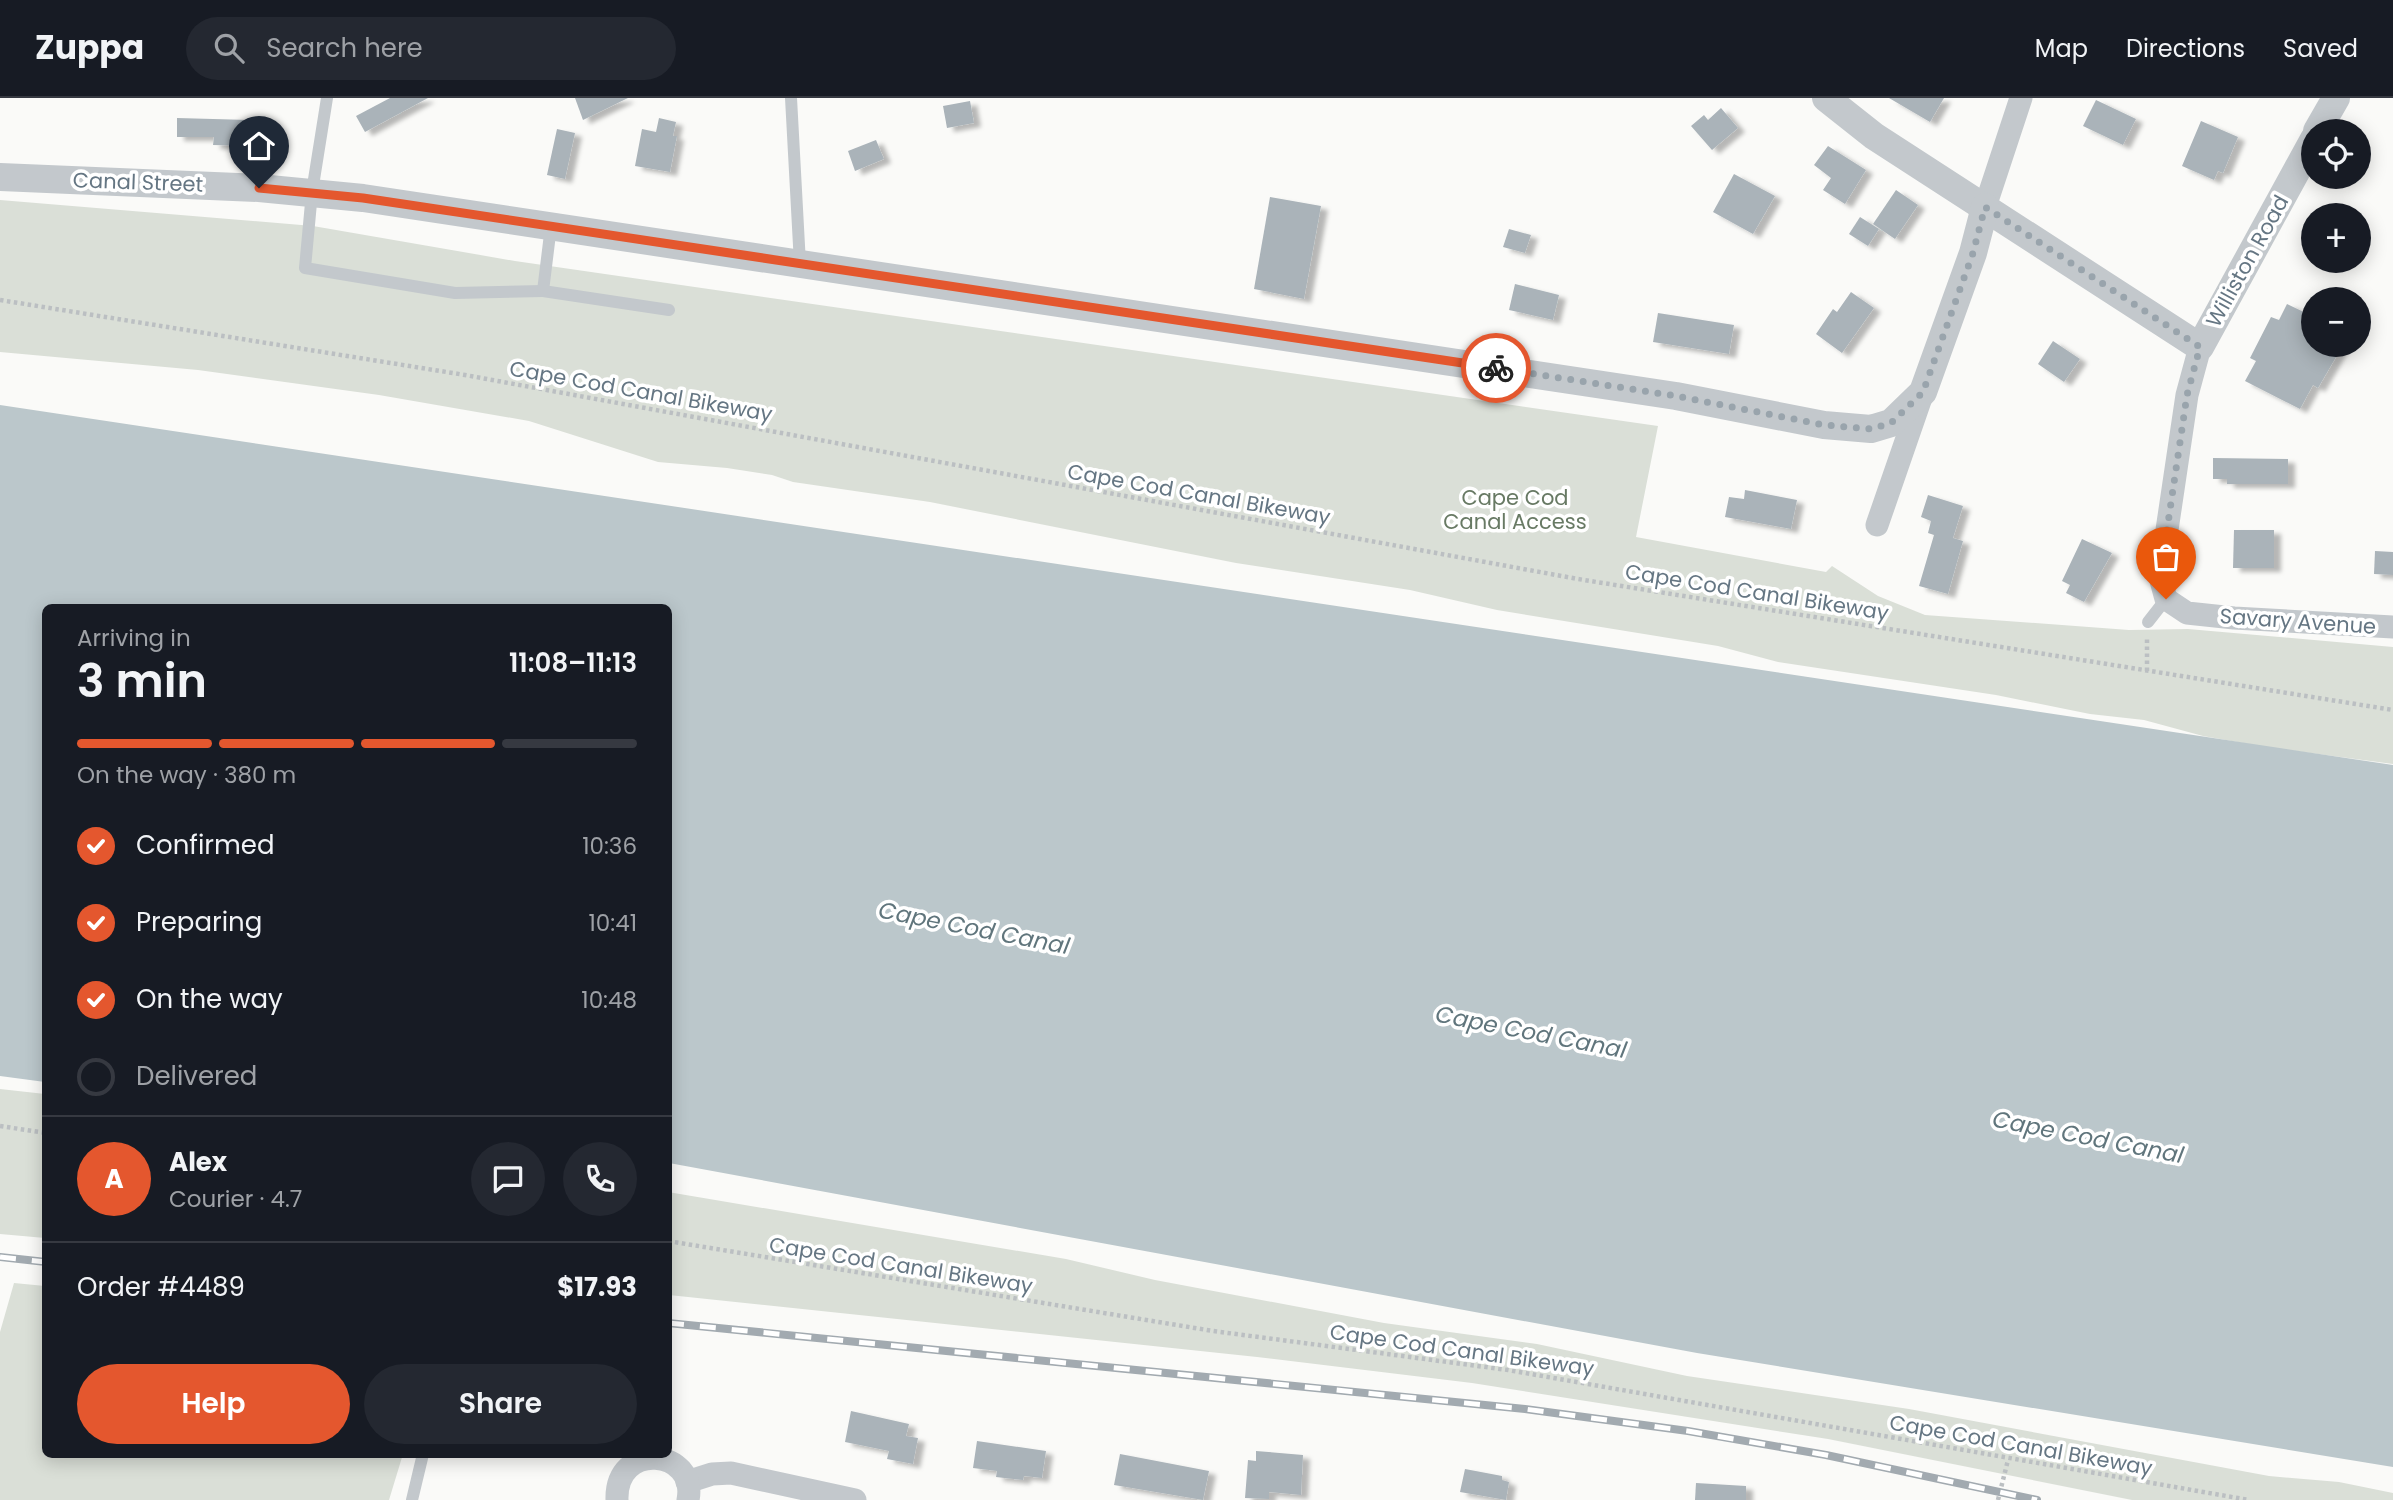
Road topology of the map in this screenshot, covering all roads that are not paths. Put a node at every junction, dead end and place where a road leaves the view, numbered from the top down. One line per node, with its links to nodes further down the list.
1 (327, 98): 9 (lane)
2 (791, 98): 12 (lane)
3 (1826, 98): 10 (street)
4 (2021, 98): 10 (street)
5 (2336, 98): 6 (street)
6 (2325, 119)
7 (2301, 163): 15 (street, Williston Road)
8 (0, 177): 9 (street, Canal Street)
9 (312, 192): 11 (street, Canal Street); 13 (lane)
10 (1985, 207): 15 (street); 16 (street)
11 (551, 226): 12 (street, Canal Street); 13 (lane)
12 (800, 264): 16 (street, Canal Street)
13 (543, 290): 14 (lane)
14 (669, 310)
15 (2200, 347): 18 (street)
16 (1923, 392): 17 (street)
17 (1877, 525)
18 (2166, 599): 19 (lane); 20 (street, Savary Avenue)
19 (2148, 622)
20 (2393, 627)
21 (422, 1458): 25 (lane)
22 (646, 1458): 26 (street)
23 (653, 1458): 24 (street)
24 (687, 1491): 27 (street)
25 (412, 1500)
26 (617, 1500)
27 (855, 1500)

